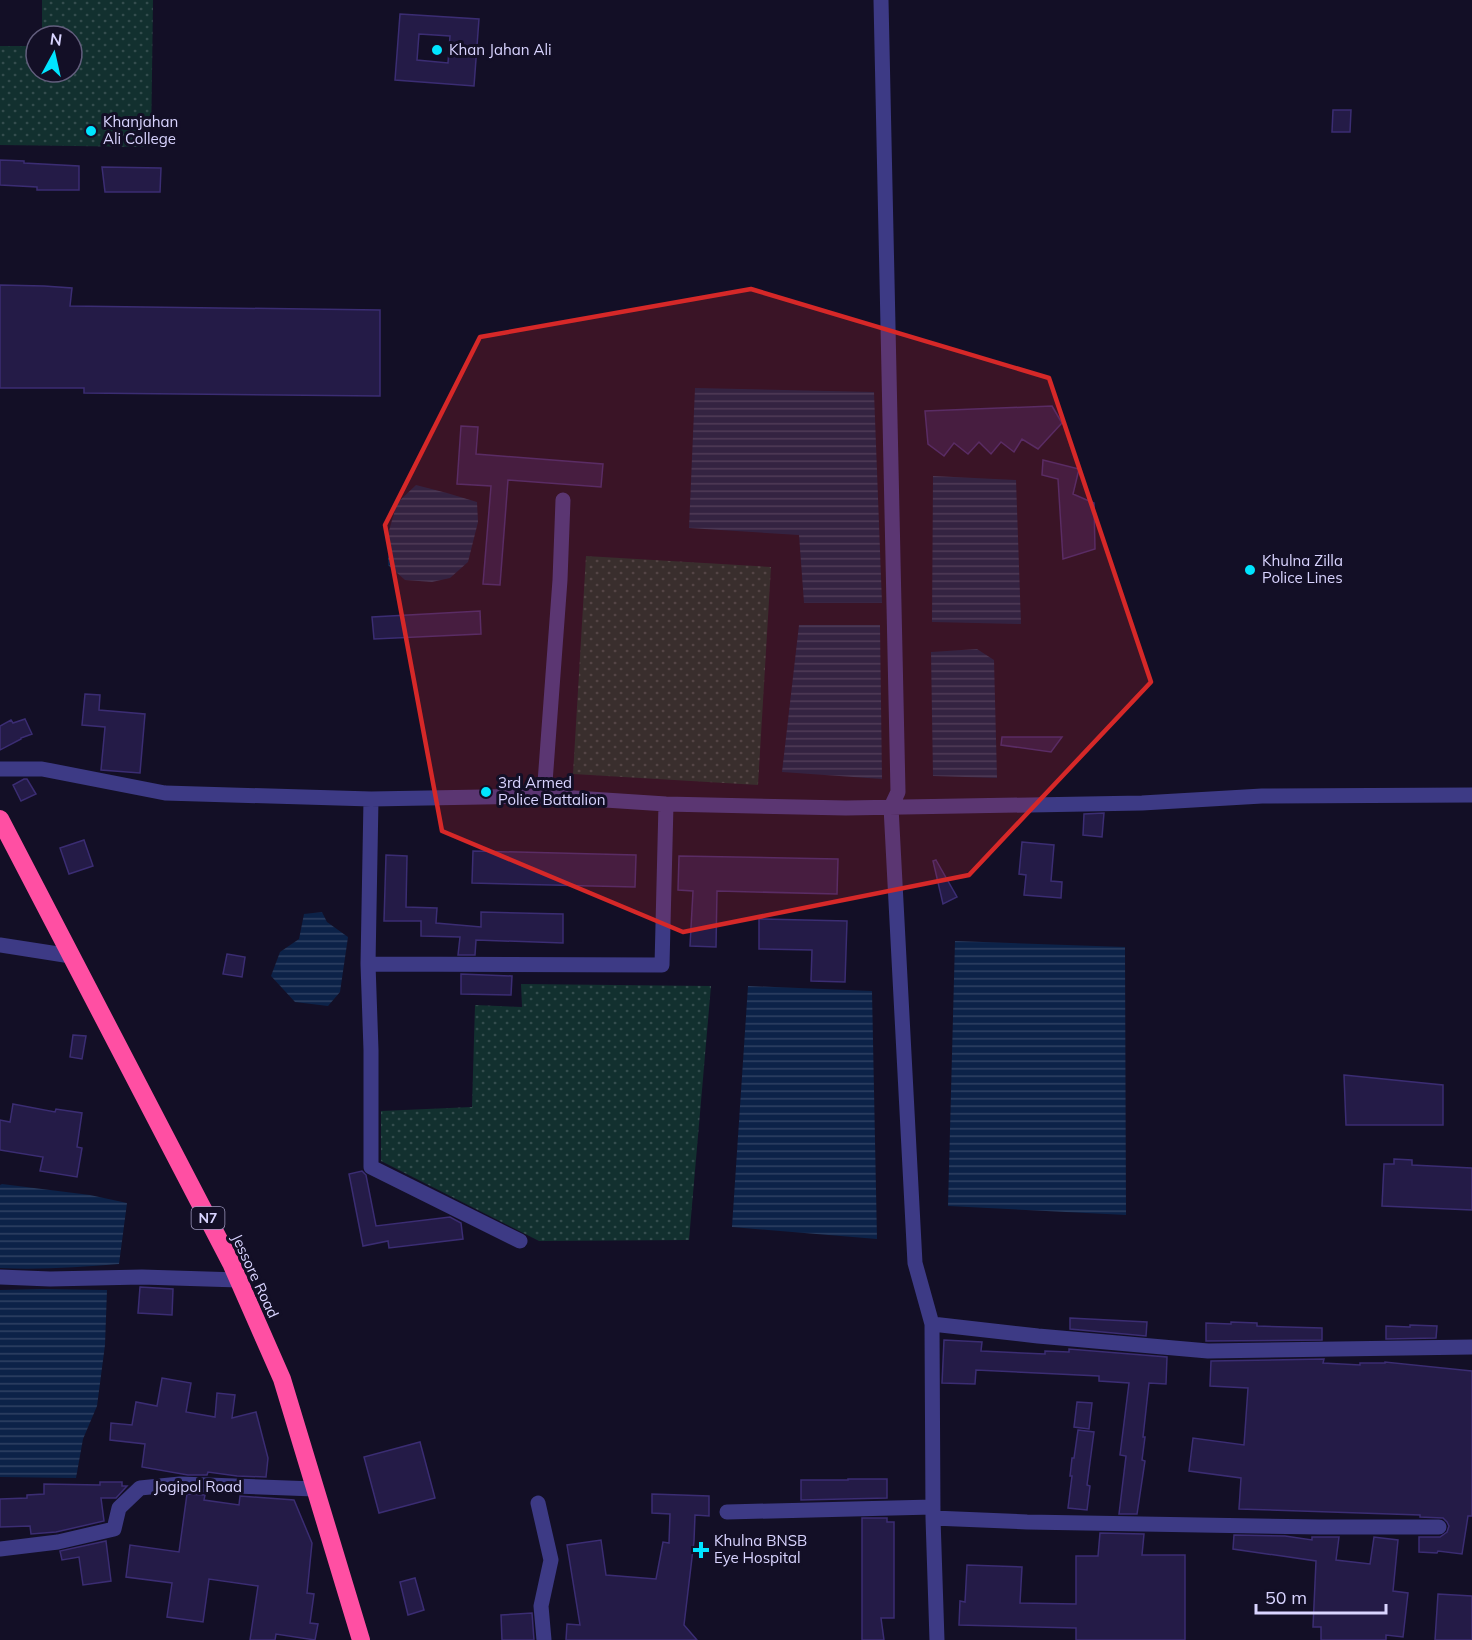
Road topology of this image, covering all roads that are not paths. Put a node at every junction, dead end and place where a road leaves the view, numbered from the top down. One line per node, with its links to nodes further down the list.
1 (881, 0): 8 (street)
2 (563, 501): 5 (street)
3 (0, 769): 6 (street)
4 (1472, 795): 8 (street)
5 (544, 796): 6 (street); 7 (street)
6 (371, 799): 12 (street)
7 (666, 804): 8 (street); 12 (street)
8 (891, 807): 16 (street)
9 (0, 819): 11 (highway, Jessore Road / N7)
10 (0, 945): 11 (street)
11 (71, 956): 15 (highway, Jessore Road / N7)
12 (368, 964): 13 (street)
13 (520, 1241)
14 (0, 1277): 15 (street)
15 (239, 1280): 18 (highway, Jessore Road / N7)
16 (932, 1324): 17 (street); 21 (street)
17 (1472, 1347)
18 (315, 1489): 23 (street, Jogipol Road); 24 (highway, Jessore Road / N7)
19 (538, 1503): 25 (street)
20 (727, 1512): 21 (street)
21 (933, 1512): 22 (street); 26 (street)
22 (1439, 1527)
23 (0, 1549)
24 (361, 1640)
25 (544, 1640)
26 (937, 1640)

